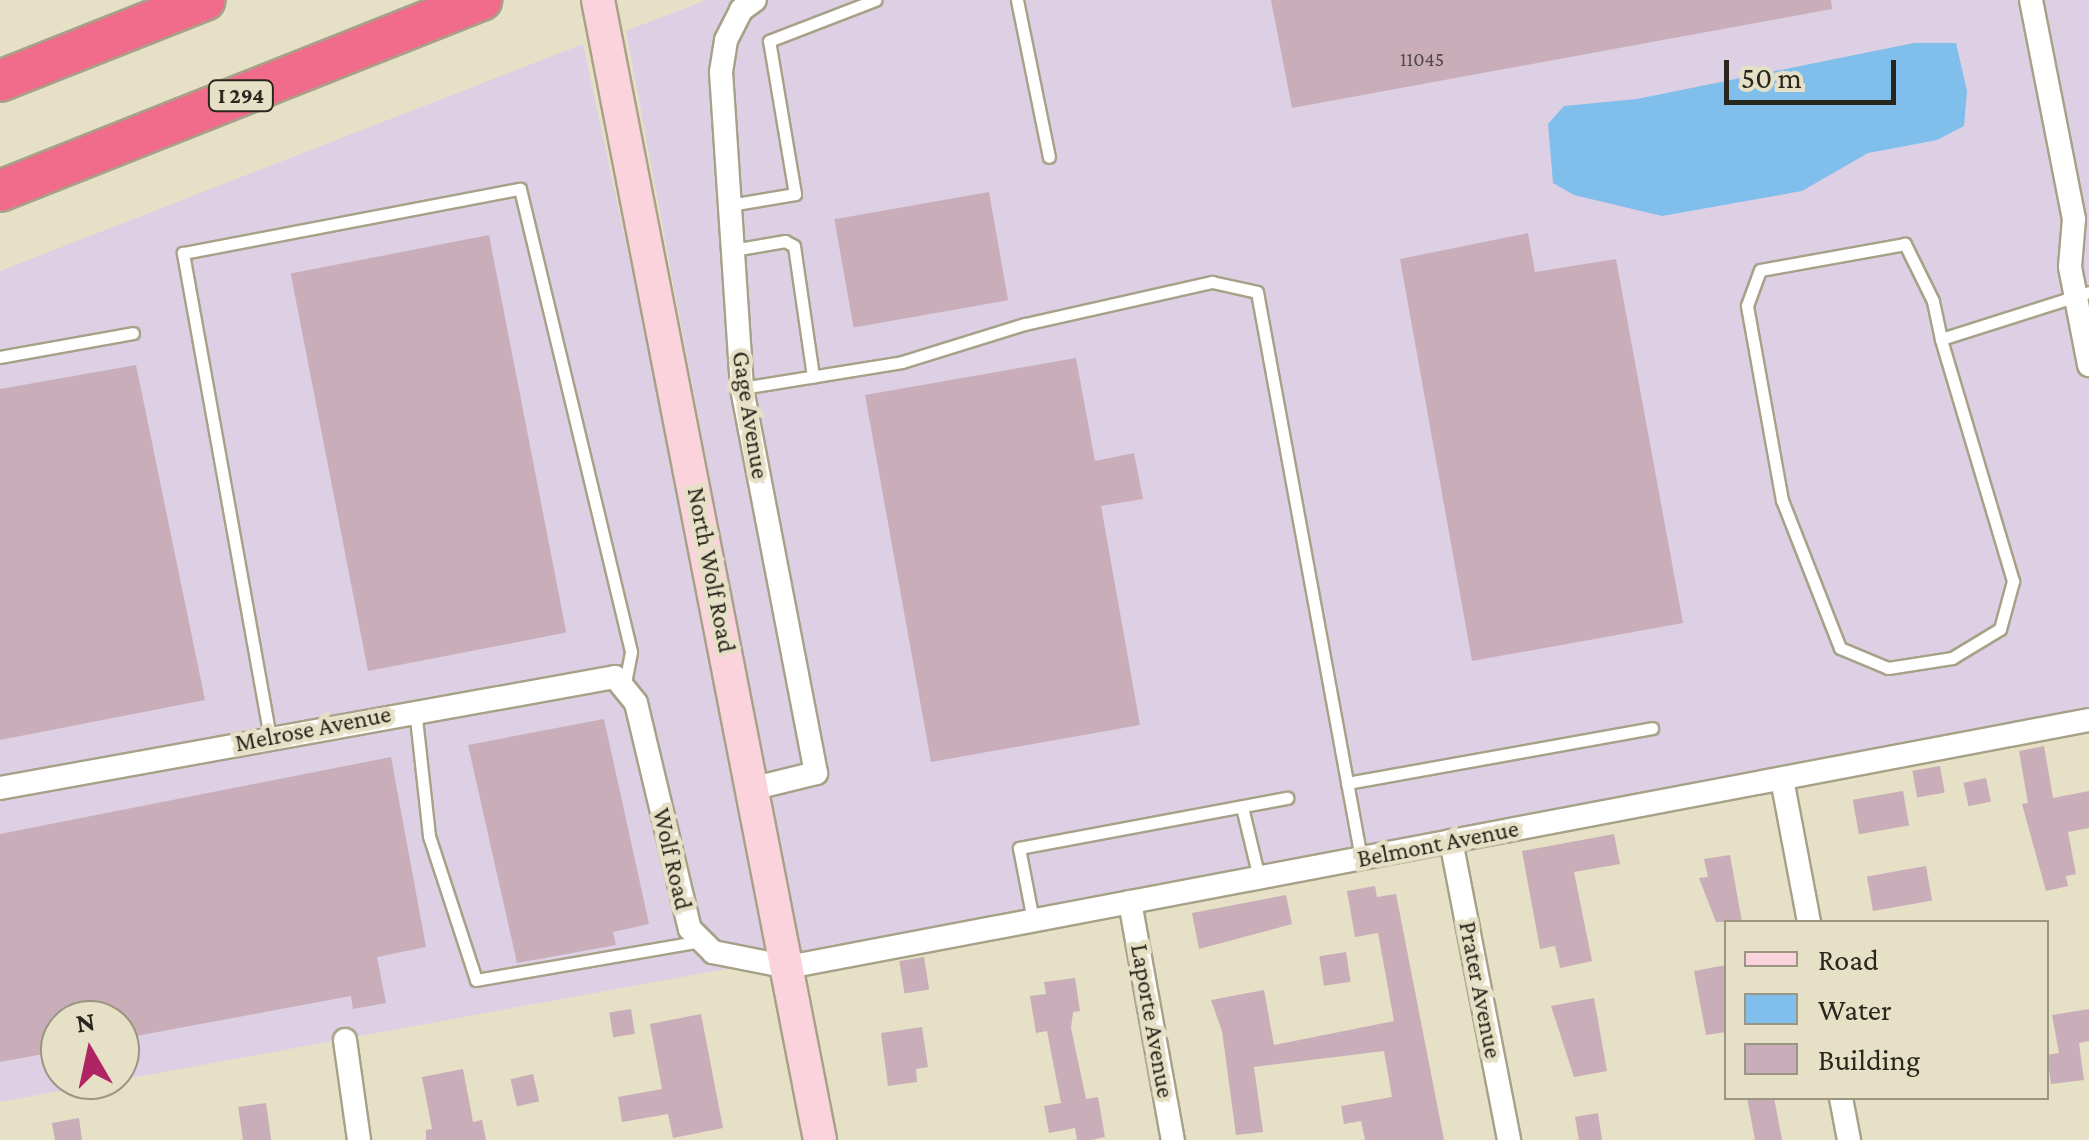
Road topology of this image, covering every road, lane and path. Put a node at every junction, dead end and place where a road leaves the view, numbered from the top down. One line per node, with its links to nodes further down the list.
1 (205, 0): 8 (highway)
2 (481, 0): 10 (highway, I 294)
3 (755, 0): 11 (street, Gage Avenue)
4 (875, 0): 11 (lane)
5 (1017, 0): 9 (lane)
6 (2030, 0): 12 (street)
7 (600, 10): 30 (main road, North Wolf Road)
8 (0, 81)
9 (1049, 157)
10 (0, 191)
11 (730, 206): 13 (street, Gage Avenue)
12 (2082, 218): 14 (street)
13 (733, 250): 20 (lane); 21 (street, Gage Avenue)
14 (2080, 265): 15 (street)
15 (2082, 293): 17 (lane); 19 (street)
16 (133, 333): 18 (lane)
17 (1941, 339): 17 (lane)
18 (0, 357)
19 (2089, 365)
20 (814, 377): 21 (lane); 28 (lane)
21 (742, 388): 30 (street, Gage Avenue)
22 (625, 684): 23 (street, Melrose Avenue); 26 (lane); 39 (street, Wolf Road)
23 (415, 710): 26 (street, Melrose Avenue); 39 (lane)
24 (2089, 720): 27 (street, Belmont Avenue)
25 (1652, 728): 28 (lane)
26 (270, 737): 29 (street, Melrose Avenue)
27 (1782, 778): 33 (street, Belmont Avenue); 38 (street)
28 (1347, 783): 34 (lane)
29 (0, 788)
30 (755, 788): 40 (main road, North Wolf Road)
31 (1287, 798): 32 (lane)
32 (1242, 807): 35 (lane); 37 (lane)
33 (1452, 841): 34 (street, Belmont Avenue); 46 (street, Prater Avenue)
34 (1360, 858): 35 (street, Belmont Avenue)
35 (1260, 878): 36 (street, Belmont Avenue)
36 (1130, 902): 37 (street, Belmont Avenue); 45 (street, Laporte Avenue)
37 (1033, 920): 40 (street, Belmont Avenue)
38 (1808, 920)
39 (697, 942): 40 (street, Wolf Road)
40 (788, 967): 44 (main road, North Wolf Road)
41 (345, 1040): 43 (street)
42 (1841, 1100): 47 (street)
43 (359, 1140)
44 (820, 1140)
45 (1173, 1140)
46 (1509, 1140)
47 (1849, 1140)

